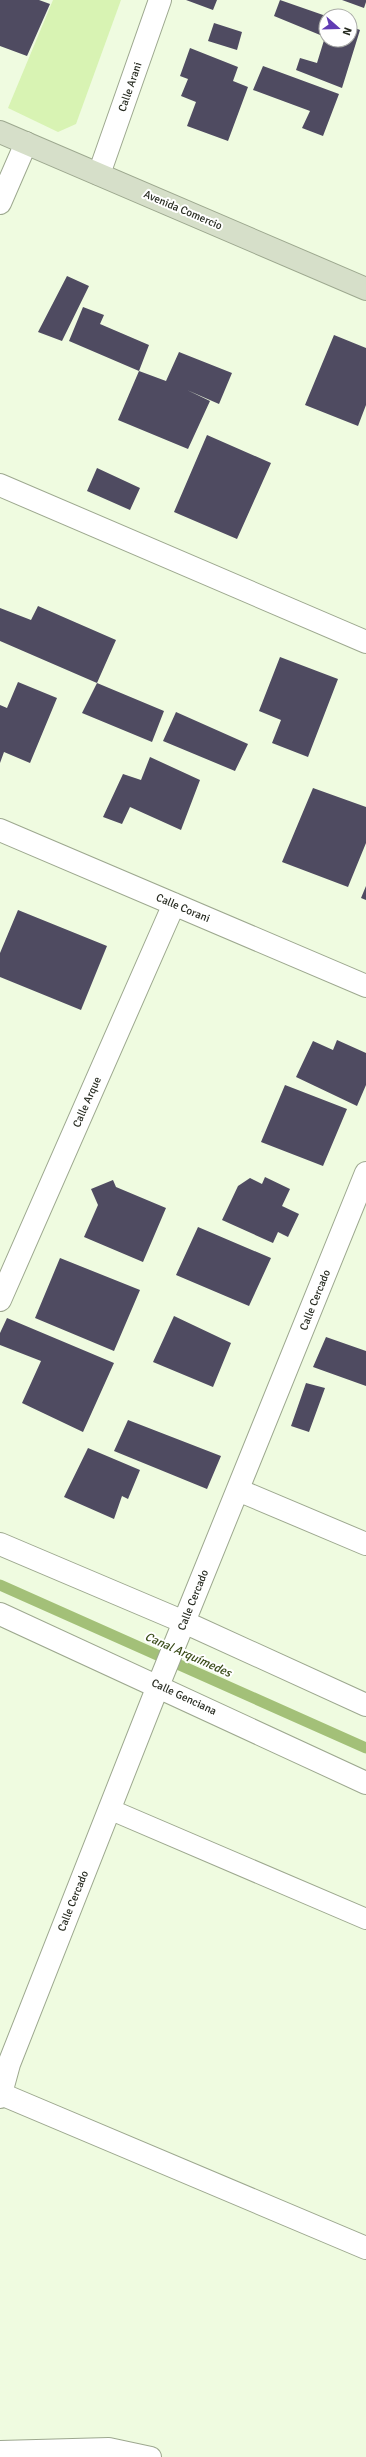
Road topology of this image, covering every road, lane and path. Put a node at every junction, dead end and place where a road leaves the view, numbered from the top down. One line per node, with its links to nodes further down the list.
1 (160, 0): 4 (street, Calle Arani)
2 (0, 132): 3 (street, Avenida Comercio)
3 (26, 143): 4 (street, Avenida Comercio); 5 (street)
4 (99, 174): 6 (street, Avenida Comercio)
5 (0, 203)
6 (366, 289)
7 (0, 485): 8 (street)
8 (366, 642)
9 (0, 830): 10 (street, Calle Corani)
10 (174, 904): 11 (street, Calle Corani); 13 (street, Calle Arque)
11 (366, 986)
12 (366, 1173): 14 (street, Calle Cercado)
13 (0, 1300)
14 (238, 1490): 16 (street); 18 (street, Calle Cercado)
15 (0, 1544): 18 (street)
16 (366, 1544)
17 (0, 1614): 19 (street, Calle Genciana)
18 (181, 1631): 19 (street, Calle Cercado); 20 (street)
19 (161, 1679): 21 (street, Calle Genciana); 22 (street, Calle Cercado)
20 (366, 1705)
21 (366, 1783)
22 (109, 1809): 23 (lane); 24 (street, Calle Cercado)
23 (366, 1919)
24 (1, 2096): 25 (street)
25 (366, 2248)
26 (0, 2451): 27 (lane)
27 (151, 2457)

